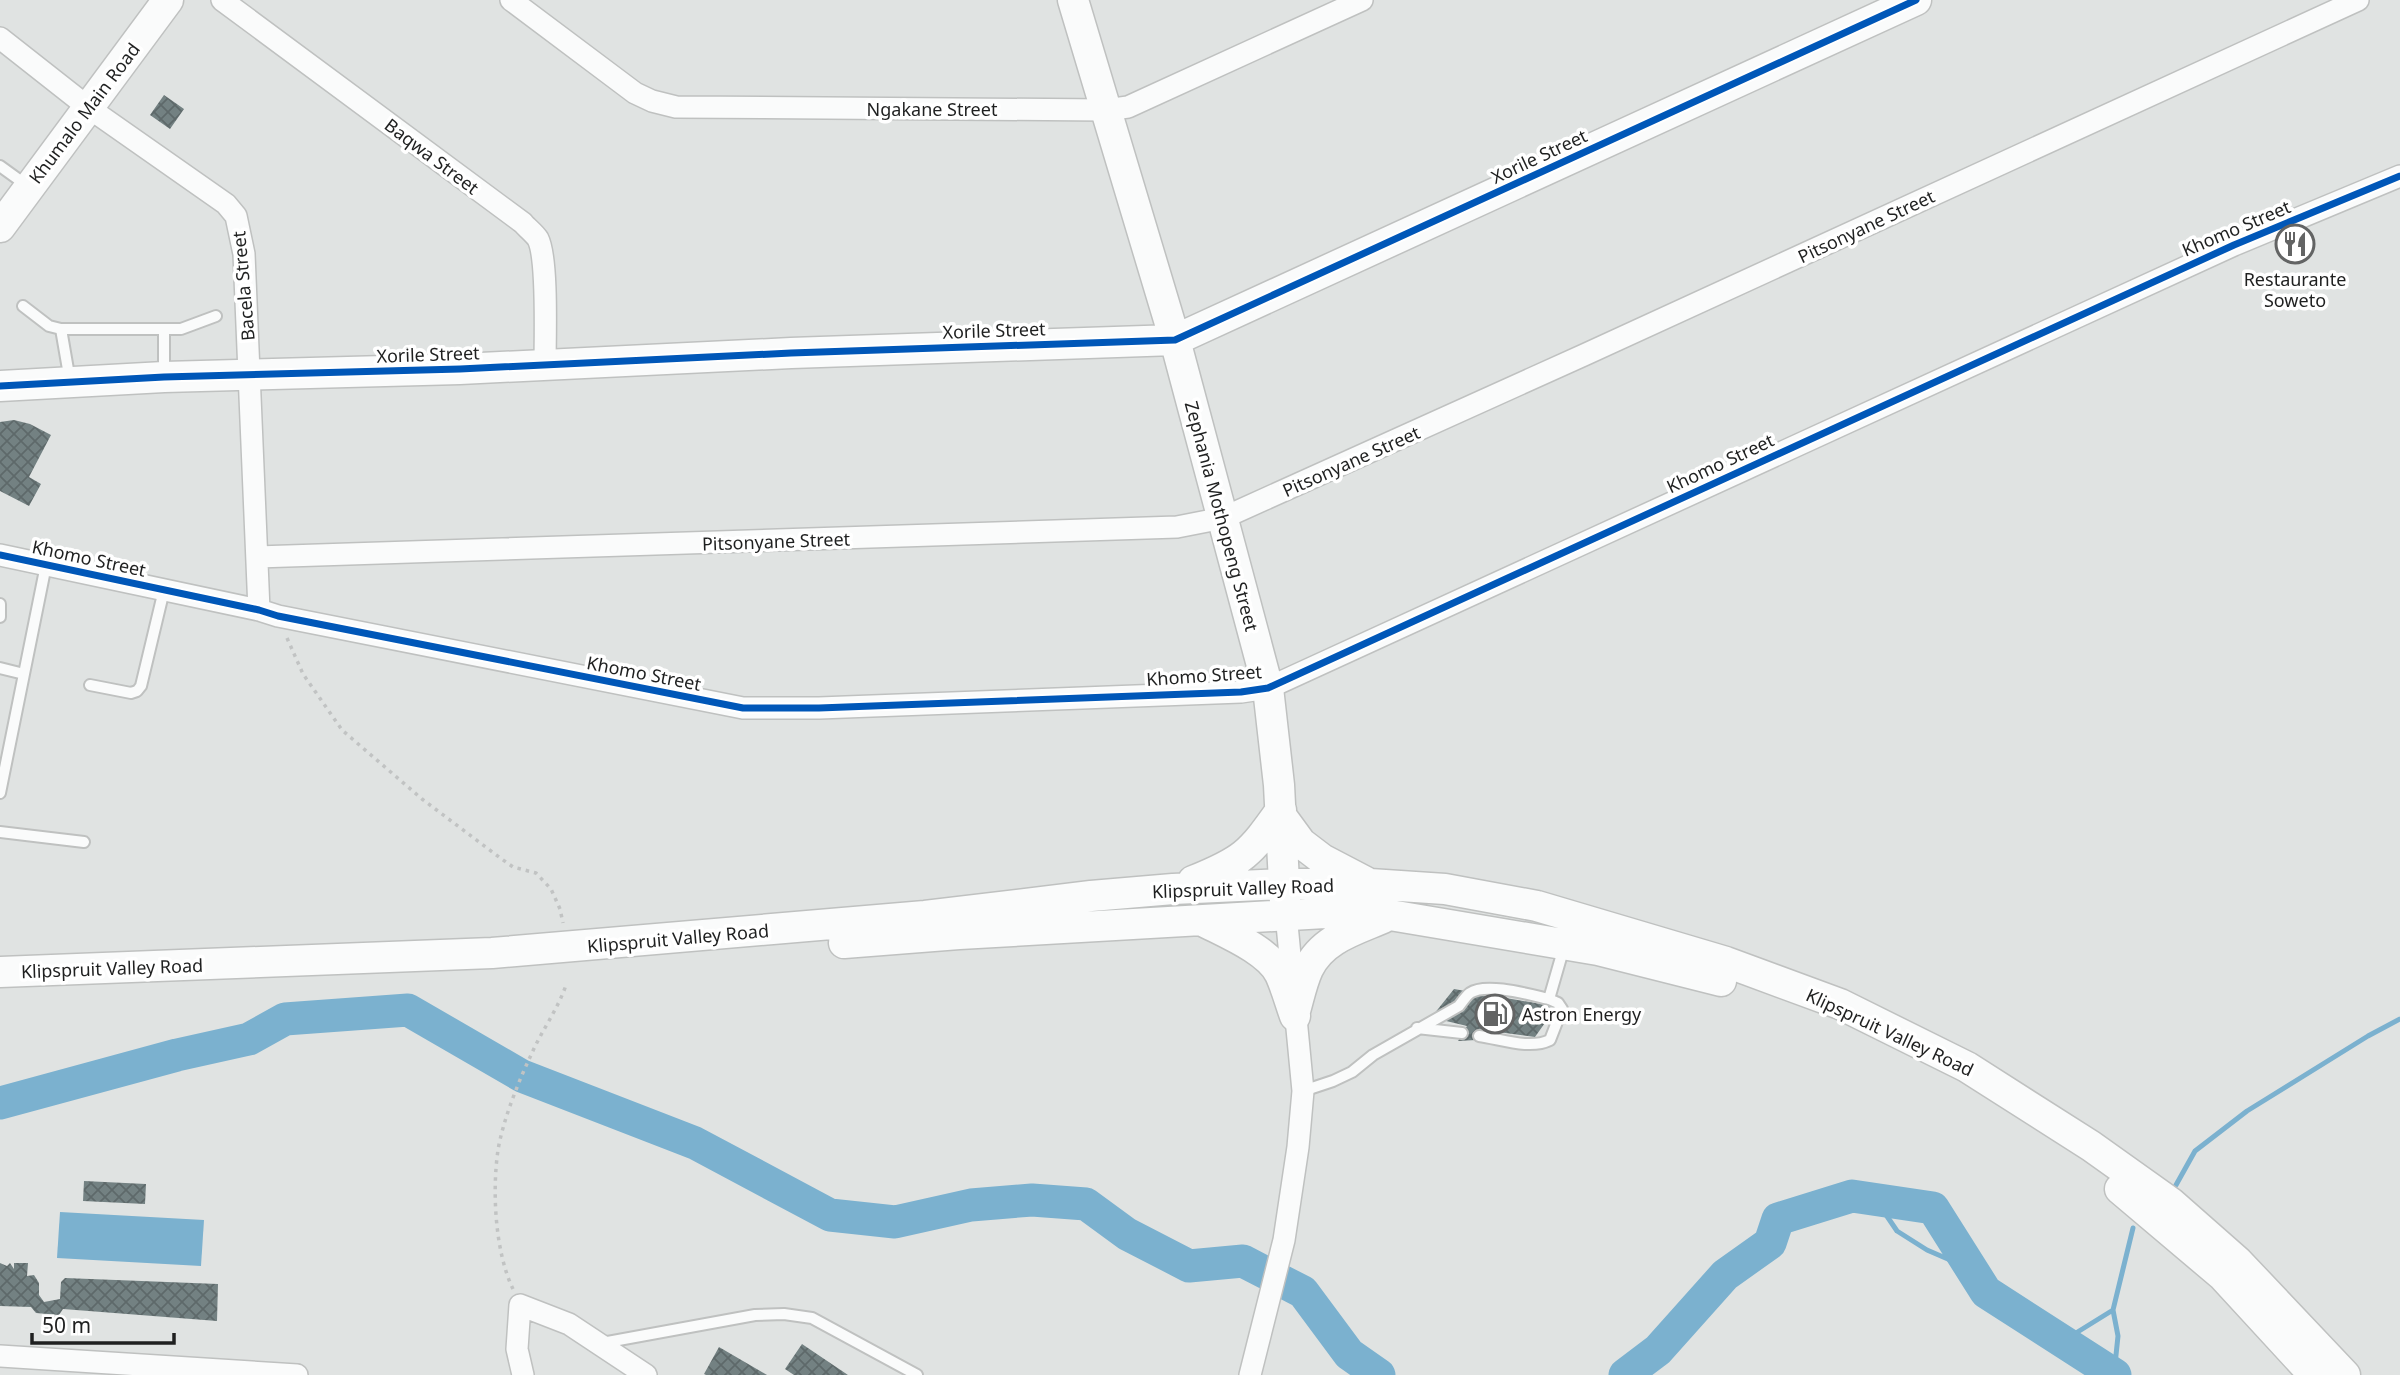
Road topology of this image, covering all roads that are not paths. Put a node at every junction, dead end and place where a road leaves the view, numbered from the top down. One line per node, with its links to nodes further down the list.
1 (168, 0): 9 (main road, Khumalo Main Road)
2 (222, 0): 20 (street, Baqwa Street)
3 (511, 0): 10 (street, Ngakane Street)
4 (1073, 0): 10 (main road, Zephania Mothopeng Street)
5 (1362, 0): 10 (street, Ngakane Street)
6 (1916, 0): 19 (main road, Xorile Street)
7 (2358, 0): 25 (street, Pitsonyane Street)
8 (0, 38): 9 (street, Bacela Street)
9 (89, 108): 13 (main road, Khumalo Main Road); 21 (street, Bacela Street)
10 (1106, 110): 19 (main road, Zephania Mothopeng Street)
11 (0, 166): 13 (lane)
12 (2400, 176): 36 (street, Khomo Street)
13 (29, 187): 14 (main road, Khumalo Main Road)
14 (0, 227)
15 (23, 306): 17 (lane)
16 (216, 316): 18 (lane)
17 (61, 329): 18 (lane); 23 (lane)
18 (164, 329): 22 (lane)
19 (1175, 341): 20 (main road, Xorile Street); 25 (main road, Zephania Mothopeng Street)
20 (545, 365): 21 (main road, Xorile Street)
21 (249, 375): 22 (main road, Xorile Street); 27 (street, Bacela Street)
22 (164, 377): 23 (main road, Xorile Street)
23 (70, 383): 24 (main road, Xorile Street)
24 (0, 386)
25 (1223, 518): 27 (street, Pitsonyane Street); 36 (main road, Zephania Mothopeng Street)
26 (0, 555): 28 (street, Khomo Street)
27 (257, 557): 31 (street, Bacela Street)
28 (46, 565): 29 (street, Khomo Street); 34 (lane)
29 (164, 590): 31 (street, Khomo Street); 35 (lane)
30 (0, 604): 32 (lane)
31 (269, 613): 36 (street, Khomo Street)
32 (0, 617)
33 (0, 668): 34 (lane)
34 (24, 674): 37 (lane)
35 (90, 685)
36 (1268, 688): 38 (main road, Zephania Mothopeng Street)
37 (0, 793)
38 (1281, 813): 41 (main road, Zephania Mothopeng Street); 42 (main road); 43 (main road)
39 (0, 832): 40 (lane)
40 (84, 842)
41 (1283, 884): 42 (main road, Klipspruit Valley Road); 43 (main road, Klipspruit Valley Road); 44 (main road, Zephania Mothopeng Street)
42 (1370, 884): 65 (main road, Klipspruit Valley Road)
43 (1173, 889): 48 (main road, Klipspruit Valley Road)
44 (1286, 914): 45 (main road, Klipspruit Valley Road); 46 (main road, Klipspruit Valley Road); 51 (street, Zephania Mothopeng Street)
45 (1390, 915): 47 (main road, Klipspruit Valley Road); 51 (main road)
46 (1202, 921): 49 (main road, Klipspruit Valley Road); 51 (main road)
47 (1565, 945): 50 (lane); 64 (main road, Klipspruit Valley Road)
48 (0, 972)
49 (0, 990)
50 (1549, 999): 52 (lane); 54 (lane)
51 (1295, 1014): 55 (street, Zephania Mothopeng Street)
52 (1417, 1028): 53 (lane); 55 (lane)
53 (1462, 1033)
54 (1479, 1036)
55 (1303, 1091): 58 (street, Zephania Mothopeng Street)
56 (599, 1343): 61 (street); 62 (street); 63 (lane)
57 (0, 1356): 59 (street)
58 (1252, 1368)
59 (116, 1370): 60 (street)
60 (297, 1375)
61 (523, 1375)
62 (646, 1375)
63 (916, 1375)
64 (2314, 1375)
65 (2345, 1375)

